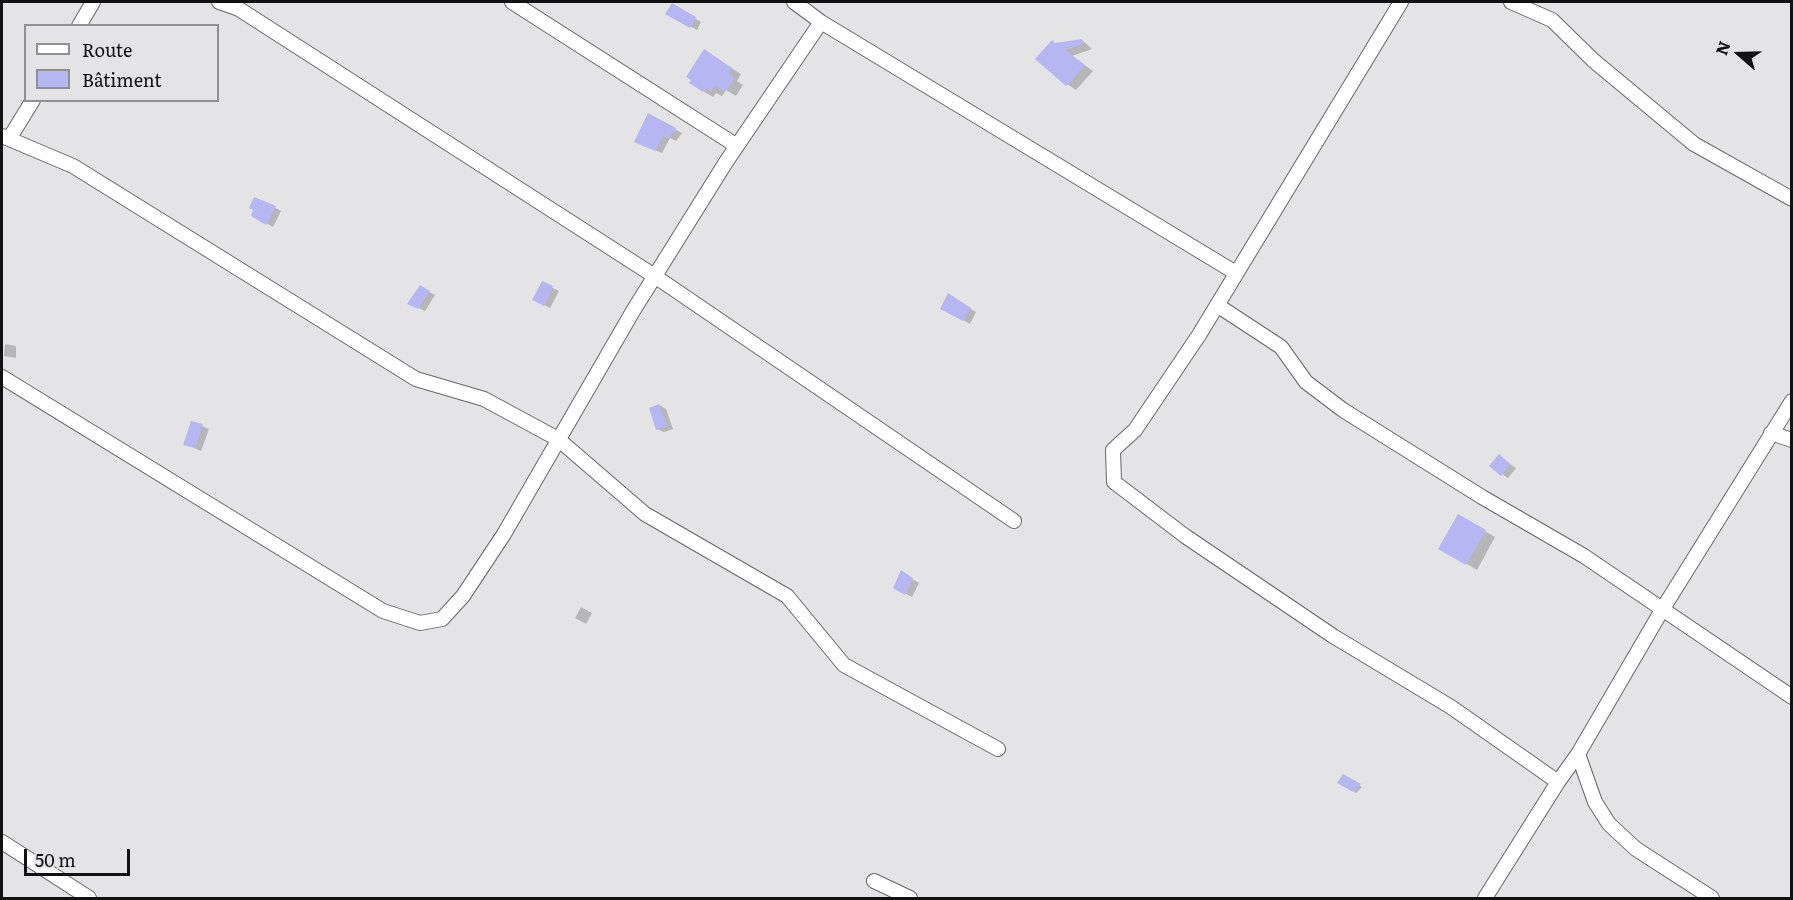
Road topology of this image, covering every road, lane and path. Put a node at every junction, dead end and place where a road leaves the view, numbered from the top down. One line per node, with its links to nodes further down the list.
1 (93, 2): 8 (street)
2 (219, 2): 14 (street)
3 (512, 2): 11 (street)
4 (794, 2): 7 (street)
5 (1401, 2): 13 (street)
6 (1511, 2): 12 (street)
7 (821, 22): 11 (street); 13 (street)
8 (80, 24)
9 (32, 102): 10 (street)
10 (5, 138): 19 (street)
11 (737, 146): 14 (street)
12 (1791, 199)
13 (1236, 273): 15 (street)
14 (656, 277): 19 (street); 21 (street)
15 (1217, 305): 22 (street); 26 (street)
16 (2, 377): 19 (street)
17 (1791, 401): 18 (street)
18 (1771, 433): 20 (street); 22 (street)
19 (558, 439): 24 (street)
20 (1791, 440)
21 (1014, 521)
22 (1662, 610): 23 (street); 25 (street)
23 (1791, 698)
24 (998, 749)
25 (1578, 754): 26 (street); 32 (street)
26 (1557, 782): 31 (street)
27 (2, 842): 29 (street)
28 (874, 881): 30 (street)
29 (89, 898)
30 (910, 898)
31 (1485, 898)
32 (1712, 898)

